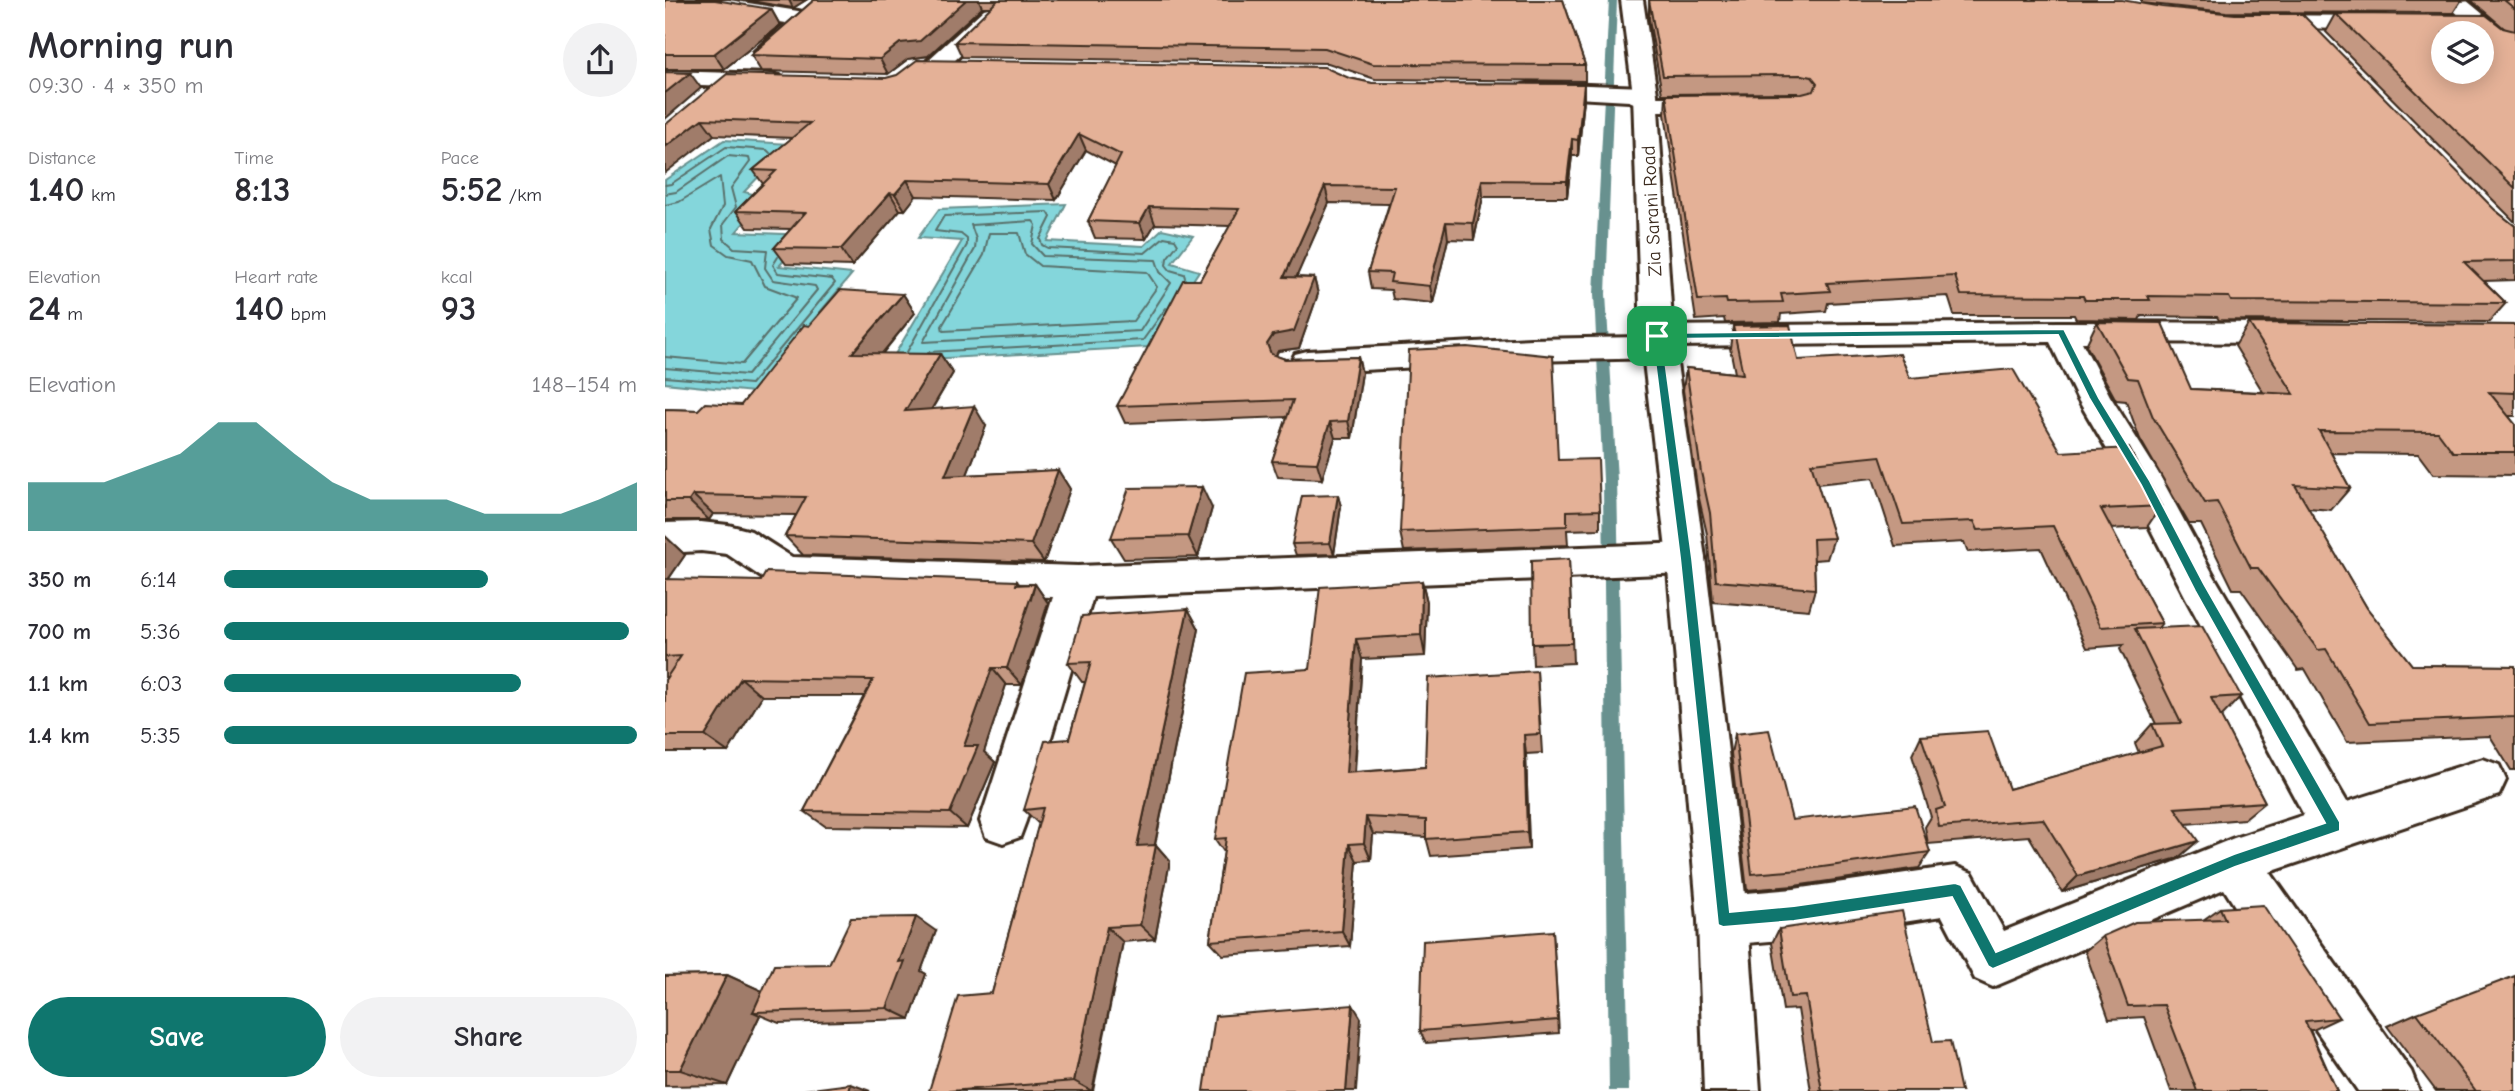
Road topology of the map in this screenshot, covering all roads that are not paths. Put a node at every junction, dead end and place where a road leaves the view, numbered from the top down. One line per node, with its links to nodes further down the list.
1 (689, 0): 12 (street)
2 (1632, 0): 15 (street, Zia Sarani Road)
3 (2453, 11): 8 (street)
4 (992, 14): 10 (street)
5 (2239, 22): 6 (street)
6 (2300, 22): 7 (street); 9 (street)
7 (2411, 23)
8 (2515, 42)
9 (2328, 51)
10 (966, 67)
11 (665, 78): 12 (street)
12 (729, 80): 13 (street); 16 (street)
13 (789, 82)
14 (1506, 90): 15 (street)
15 (1645, 97): 17 (street); 20 (street, Zia Sarani Road)
16 (705, 103)
17 (1737, 104)
18 (2061, 332): 19 (street); 20 (street); 27 (street)
19 (2322, 334)
20 (1658, 341): 21 (street); 23 (street, Zia Sarani Road)
21 (1290, 362)
22 (665, 538): 24 (street)
23 (1686, 558): 24 (street); 29 (street, Zia Sarani Road)
24 (1078, 582): 26 (street)
25 (2483, 780): 27 (street)
26 (1003, 821)
27 (2335, 827): 28 (street)
28 (2234, 861): 29 (street); 31 (street)
29 (1723, 920): 30 (street, Zia Sarani Road)
30 (1732, 1091)
31 (2391, 1091)

